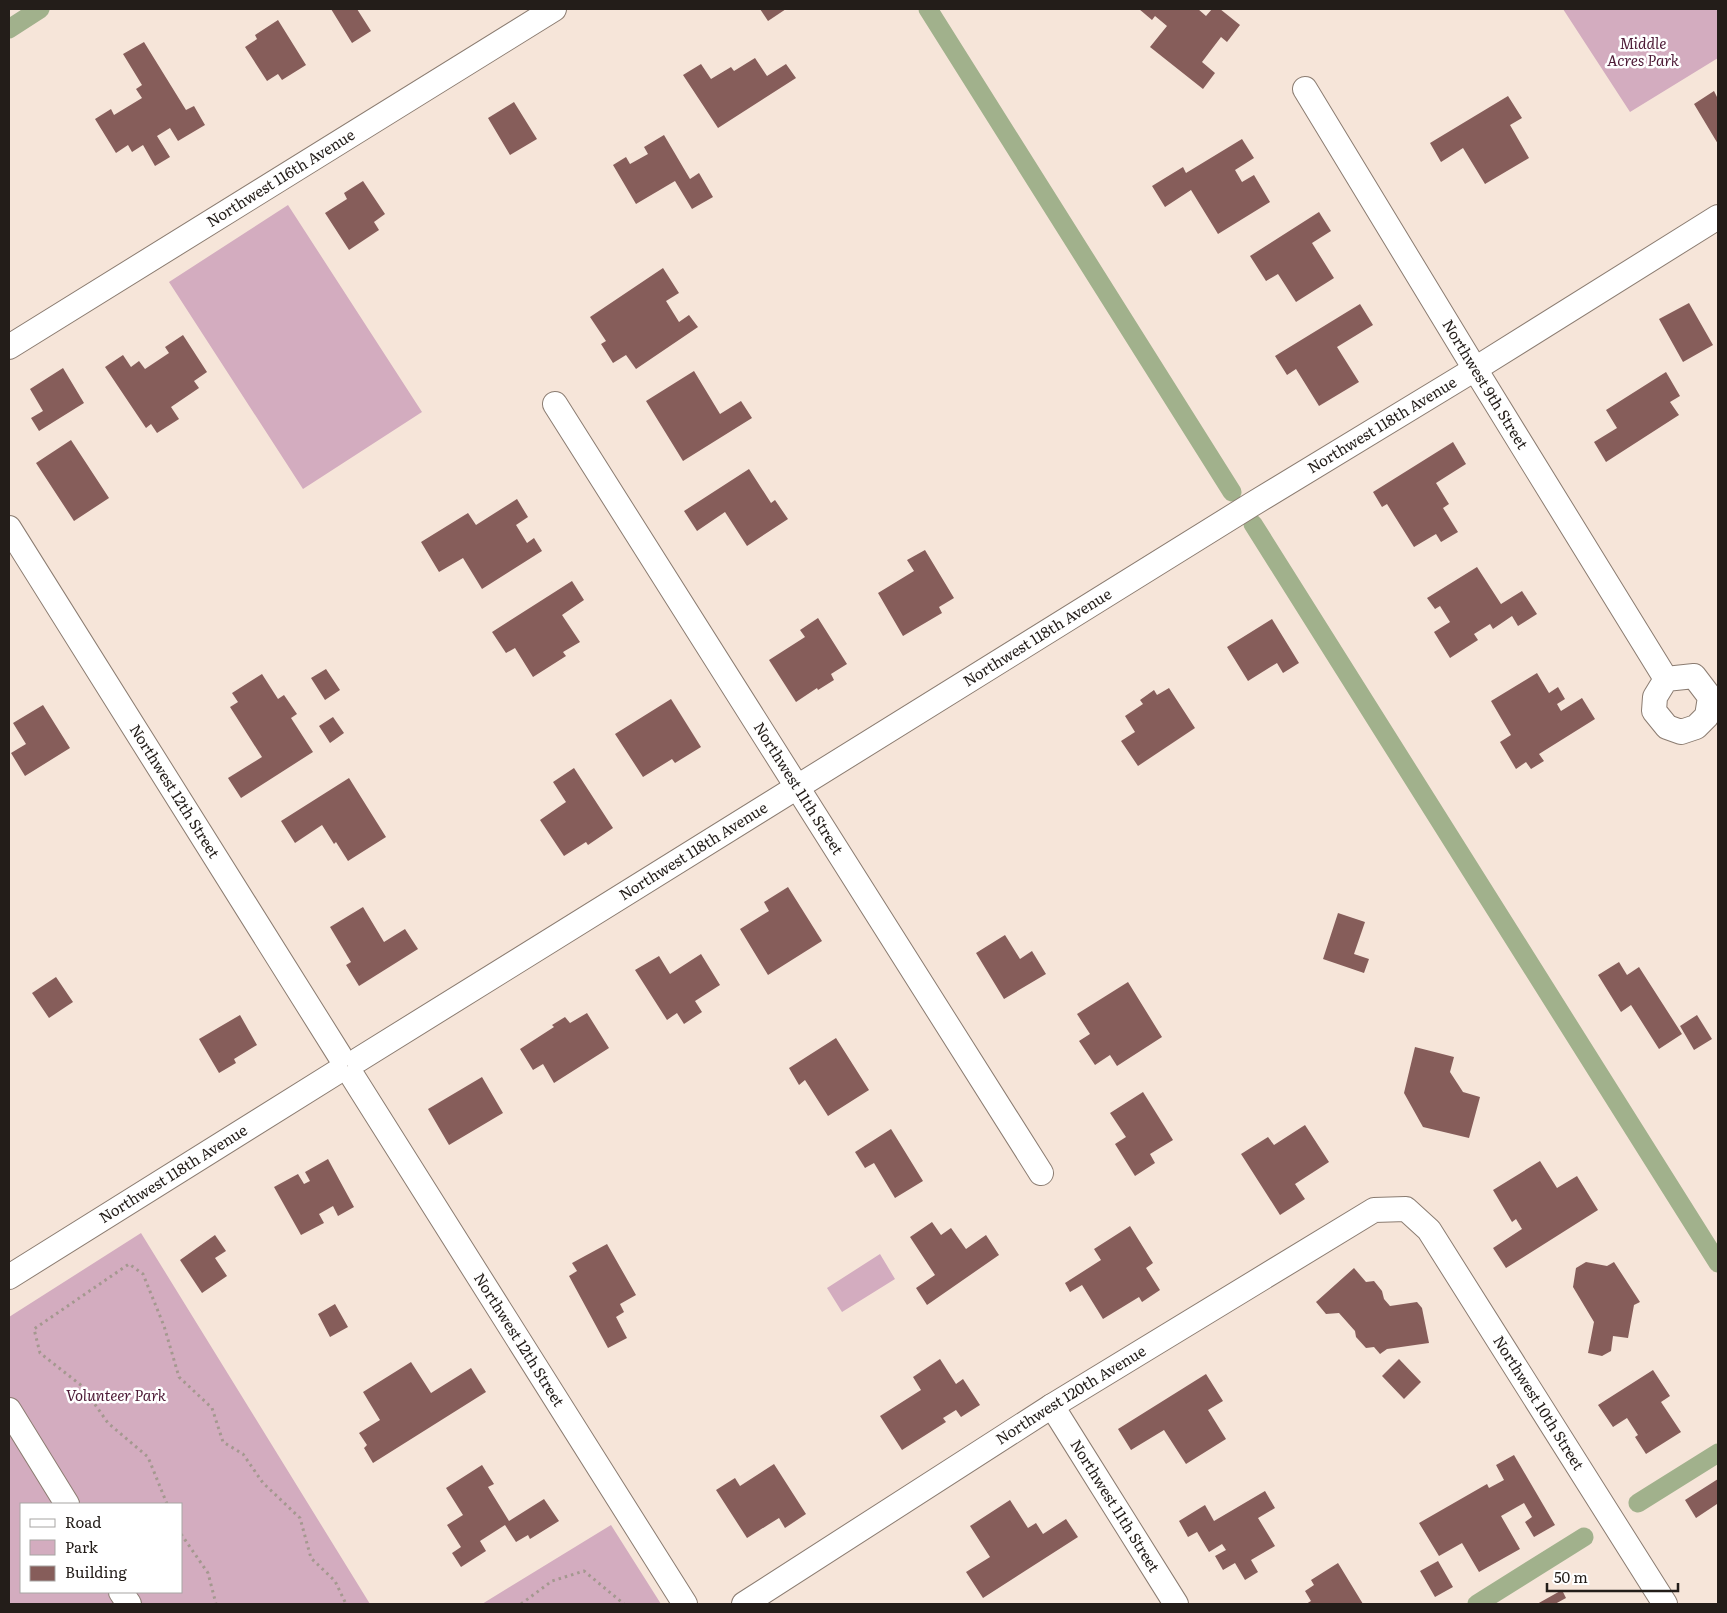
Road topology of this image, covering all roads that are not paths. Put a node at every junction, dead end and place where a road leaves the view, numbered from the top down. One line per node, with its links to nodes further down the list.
1 (554, 9): 4 (street, Northwest 116th Avenue)
2 (1305, 89): 5 (street, Northwest 9th Street)
3 (1718, 217): 5 (street, Northwest 118th Avenue)
4 (9, 347)
5 (1475, 369): 8 (street, Northwest 9th Street); 9 (street, Northwest 118th Avenue)
6 (555, 404): 9 (street, Northwest 11th Street)
7 (9, 528): 10 (street, Northwest 12th Street)
8 (1666, 679)
9 (797, 787): 10 (street, Northwest 118th Avenue); 11 (street, Northwest 11th Street)
10 (347, 1066): 13 (street, Northwest 118th Avenue); 19 (street, Northwest 12th Street)
11 (1041, 1174)
12 (1406, 1209): 14 (street, Northwest 120th Avenue); 22 (street, Northwest 10th Street)
13 (9, 1277)
14 (1052, 1406): 20 (street, Northwest 120th Avenue); 21 (street, Northwest 11th Street)
15 (9, 1410): 16 (street)
16 (66, 1503)
17 (122, 1593): 18 (street)
18 (129, 1604)
19 (685, 1604)
20 (744, 1604)
21 (1176, 1604)
22 (1665, 1604)

